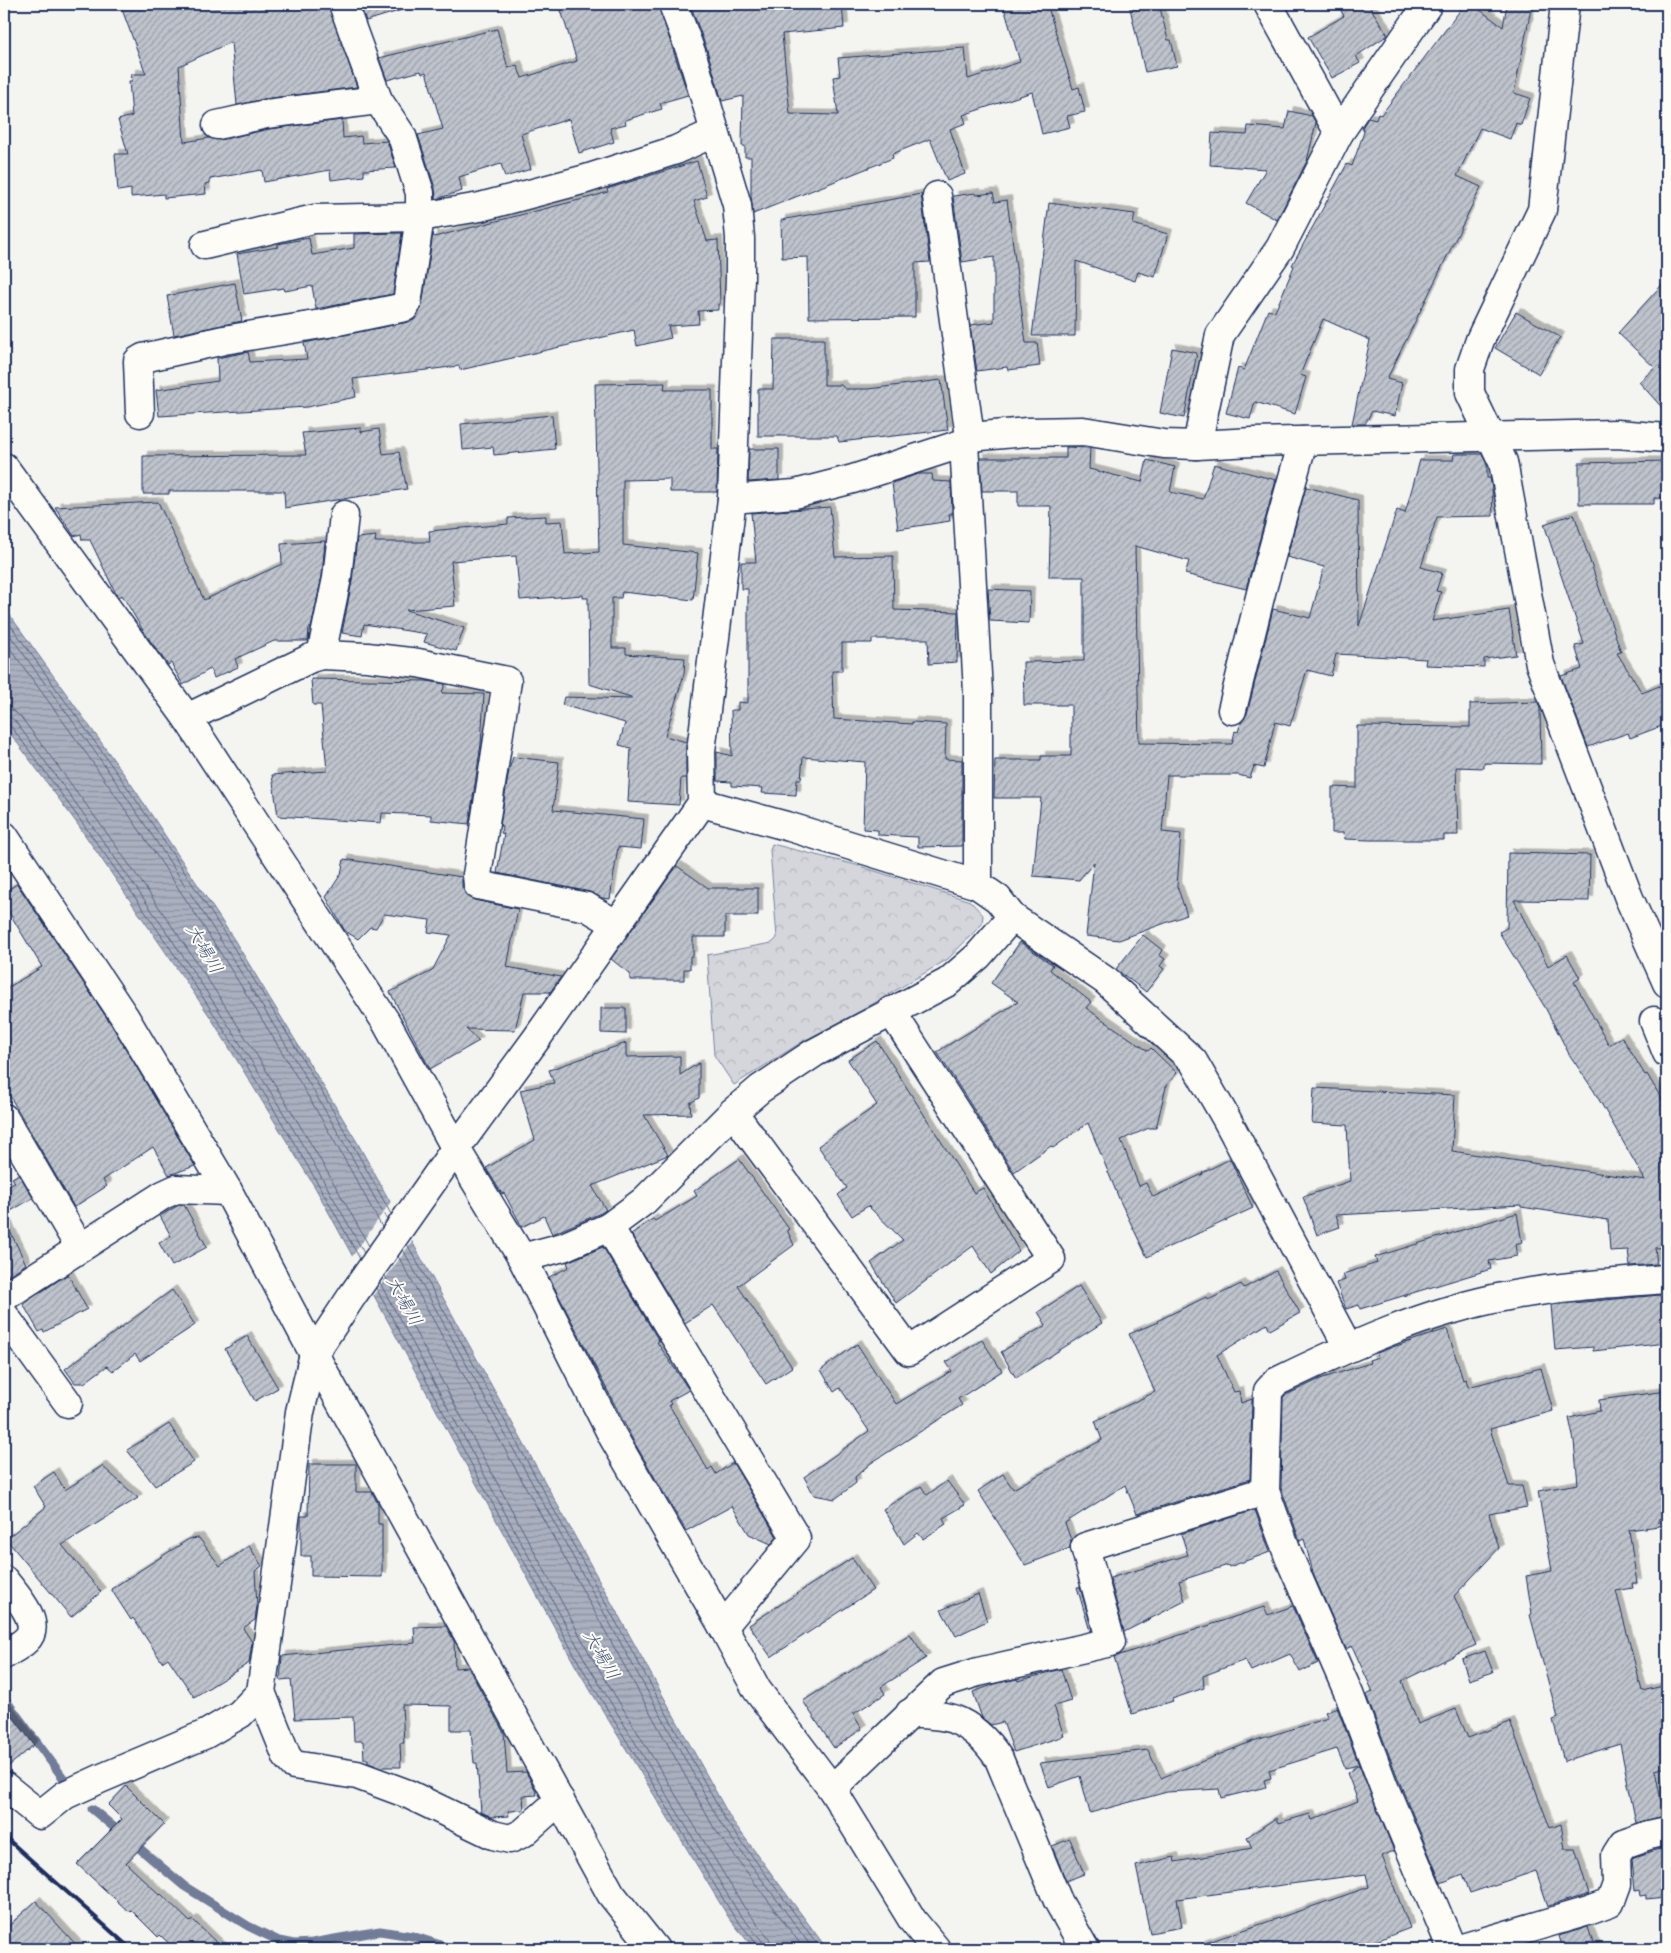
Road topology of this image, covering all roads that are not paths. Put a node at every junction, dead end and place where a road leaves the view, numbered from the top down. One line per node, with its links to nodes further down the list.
1 (343, 4): 6 (street)
2 (673, 4): 8 (street)
3 (1268, 4): 9 (street)
4 (1428, 4): 9 (street)
5 (1565, 4): 14 (street)
6 (378, 100): 7 (street); 11 (street)
7 (217, 125)
8 (715, 132): 11 (street); 20 (street)
9 (1339, 133): 18 (street)
10 (936, 196): 16 (street)
11 (420, 217): 12 (street); 13 (street)
12 (205, 245)
13 (140, 413)
14 (1492, 436): 15 (street); 17 (street); 30 (street)
15 (1667, 438)
16 (967, 440): 18 (street); 20 (street); 27 (street)
17 (1303, 441): 18 (street); 23 (street)
18 (1197, 444)
19 (4, 467): 24 (street)
20 (732, 499): 25 (street)
21 (344, 514): 22 (street)
22 (321, 655): 24 (street); 29 (street)
23 (1232, 710)
24 (187, 718): 36 (street)
25 (702, 803): 27 (street); 29 (street)
26 (4, 836): 37 (street)
27 (978, 885): 28 (street)
28 (1012, 917): 31 (street); 44 (street)
29 (616, 924): 36 (street)
30 (1667, 983)
31 (891, 1011): 34 (street); 34 (street)
32 (1654, 1022): 33 (street)
33 (1667, 1054)
34 (733, 1112): 38 (street)
35 (4, 1118): 39 (street)
36 (453, 1153): 40 (street); 45 (street)
37 (228, 1191): 39 (street); 45 (street)
38 (609, 1227): 40 (street); 49 (street)
39 (80, 1248): 42 (street)
40 (522, 1258): 49 (street)
41 (1667, 1279): 44 (street)
42 (4, 1297)
43 (4, 1315): 46 (street)
44 (1348, 1347): 47 (street)
45 (317, 1349): 51 (street); 55 (street)
46 (68, 1403)
47 (1265, 1491): 52 (street); 60 (street)
48 (4, 1580): 50 (street)
49 (723, 1627): 54 (street)
50 (4, 1655)
51 (262, 1692): 53 (street); 55 (street)
52 (910, 1713): 54 (street); 59 (street)
53 (4, 1786)
54 (832, 1789): 58 (street)
55 (560, 1800): 57 (street)
56 (1667, 1831): 61 (street)
57 (655, 1949)
58 (936, 1949)
59 (1085, 1949)
60 (1452, 1949)
61 (1459, 1949)

